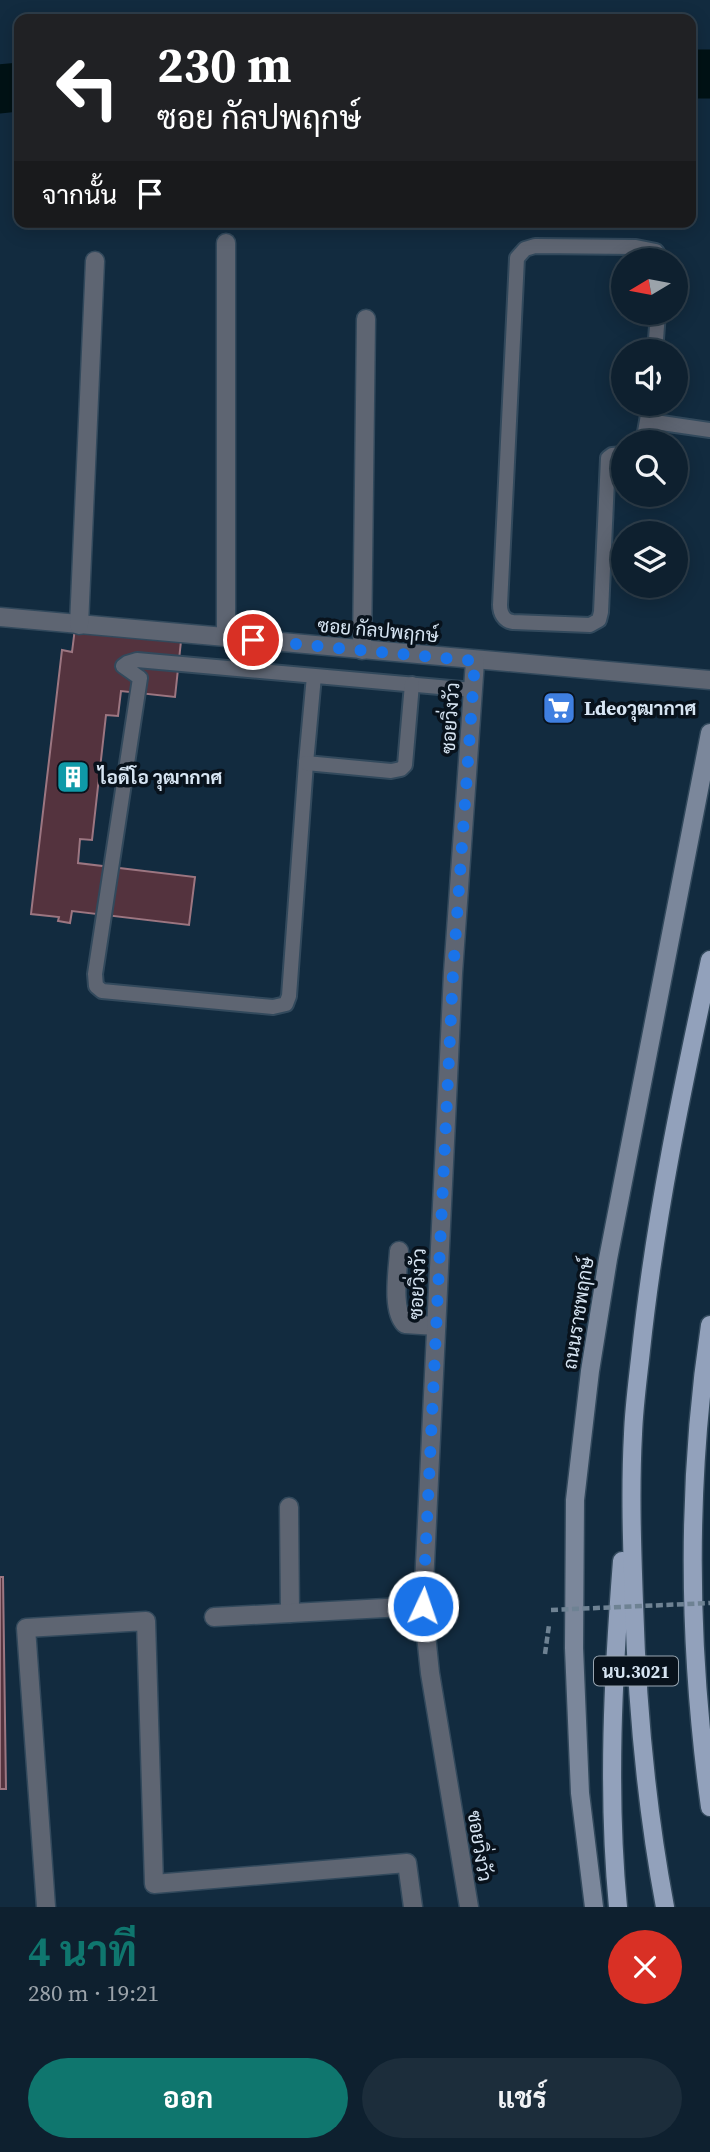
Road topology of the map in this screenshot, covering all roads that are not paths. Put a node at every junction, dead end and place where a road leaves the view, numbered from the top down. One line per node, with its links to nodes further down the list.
1 (226, 243): 12 (street)
2 (641, 248): 9 (lane)
3 (95, 261): 11 (street)
4 (366, 319): 13 (street)
5 (649, 416): 6 (lane)
6 (648, 421): 7 (lane); 8 (lane)
7 (646, 430)
8 (710, 430)
9 (611, 456)
10 (0, 617): 11 (street, ซอย กัลปพฤกษ์)
11 (79, 625): 12 (street, ซอย กัลปพฤกษ์)
12 (226, 637): 13 (street, ซอย กัลปพฤกษ์)
13 (362, 650): 14 (street, ซอย กัลปพฤกษ์)
14 (475, 661): 16 (street, ซอย กัลปพฤกษ์); 18 (street, ซอยวิ่งวัว)
15 (314, 676): 17 (lane); 20 (lane); 20 (lane)
16 (710, 680)
17 (412, 684): 18 (lane); 20 (lane)
18 (473, 690): 24 (street, ซอยวิ่งวัว)
19 (710, 733): 34 (main road, ถนนราชพฤกษ์ / นบ.3021)
20 (306, 763)
21 (710, 960): 25 (main road, นบ.3021)
22 (399, 1251): 24 (street)
23 (710, 1325): 30 (main road, นบ.3021)
24 (436, 1326): 27 (street, ซอยวิ่งวัว)
25 (633, 1433): 35 (main road); 36 (main road, นบ.3021)
26 (289, 1507): 28 (street)
27 (423, 1606): 28 (street); 33 (street, ซอยวิ่งวัว)
28 (290, 1613): 29 (street)
29 (214, 1617)
30 (710, 1807)
31 (46, 1907): 32 (street)
32 (413, 1907)
33 (469, 1907)
34 (594, 1907)
35 (618, 1907)
36 (665, 1907)

